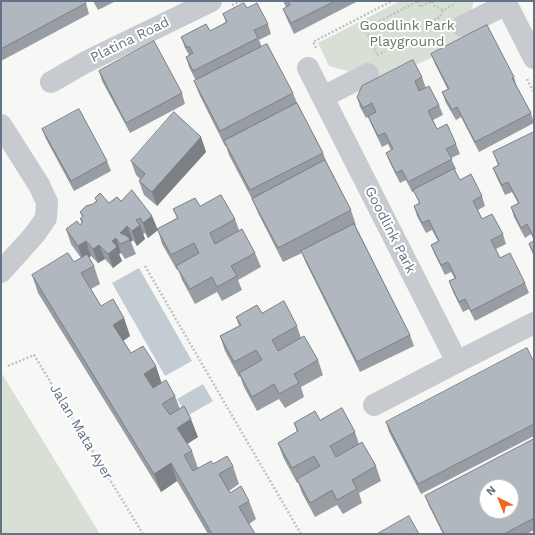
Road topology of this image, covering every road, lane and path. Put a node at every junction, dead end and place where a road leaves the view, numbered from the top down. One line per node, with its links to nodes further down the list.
1 (210, 1): 11 (street, Platina Road)
2 (392, 1): 8 (path)
3 (417, 1): 5 (path); 7 (path)
4 (506, 3): 6 (street); 9 (street)
5 (443, 10)
6 (463, 26)
7 (378, 54)
8 (313, 59): 13 (street, Goodlink Park)
9 (530, 68): 12 (path)
10 (368, 74): 13 (street)
11 (51, 82)
12 (534, 92)
13 (323, 97): 18 (street, Goodlink Park)
14 (1, 125): 16 (street)
15 (145, 266): 22 (path)
16 (1, 272)
17 (534, 323): 18 (street)
18 (457, 362): 20 (street)
19 (8, 366): 21 (path, Jalan Mata Ayer)
20 (374, 405)
21 (143, 534)
22 (301, 534)

